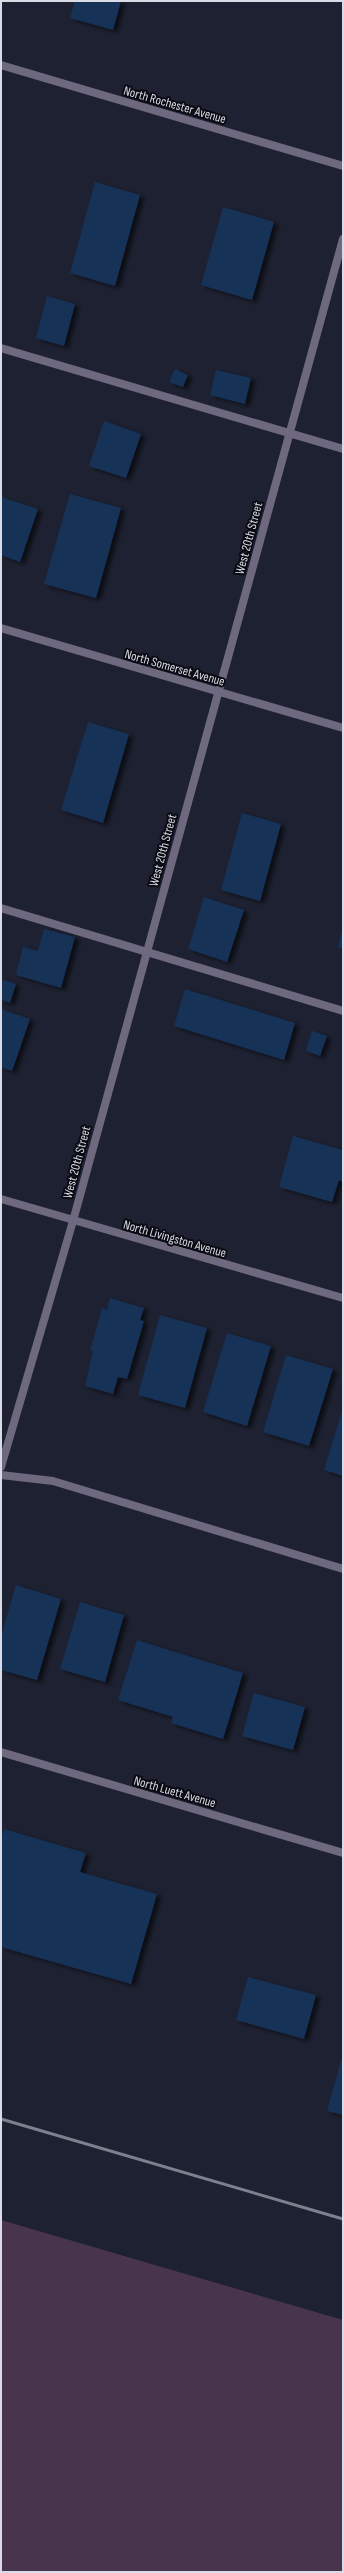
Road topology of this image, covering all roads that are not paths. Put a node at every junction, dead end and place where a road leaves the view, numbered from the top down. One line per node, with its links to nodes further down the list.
1 (1, 65): 2 (street, North Rochester Avenue)
2 (343, 166)
3 (343, 239): 5 (street, West 20th Street)
4 (1, 348): 5 (street)
5 (290, 432): 6 (street); 8 (street, West 20th Street)
6 (343, 449)
7 (1, 628): 8 (street, North Somerset Avenue)
8 (218, 692): 9 (street, North Somerset Avenue); 11 (street, West 20th Street)
9 (343, 728)
10 (1, 908): 11 (street)
11 (146, 953): 12 (street); 14 (street, West 20th Street)
12 (343, 1011)
13 (1, 1199): 14 (street, North Livingston Avenue)
14 (73, 1221): 15 (street, North Livingston Avenue); 16 (street, West 20th Street)
15 (343, 1298)
16 (1, 1467)
17 (1, 1475): 18 (street)
18 (343, 1569)
19 (1, 1752): 20 (street, North Luett Avenue)
20 (343, 1853)

